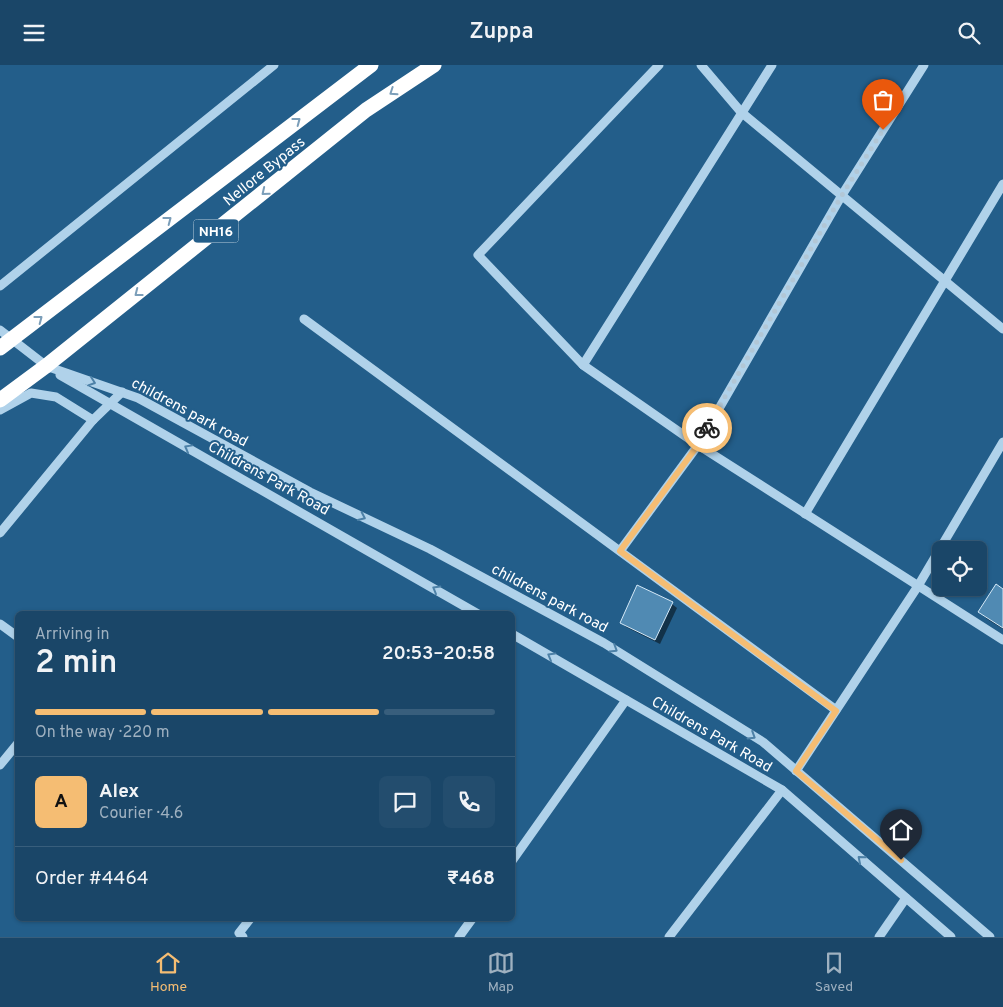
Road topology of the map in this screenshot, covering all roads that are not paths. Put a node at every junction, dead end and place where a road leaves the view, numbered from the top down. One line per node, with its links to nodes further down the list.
1 (274, 65): 12 (street)
2 (371, 65): 15 (highway, Nellore Bypass / NH16, one-way to 2)
3 (434, 65): 17 (highway, Nellore Bypass / NH16, one-way to 17)
4 (659, 65): 16 (street)
5 (701, 65): 8 (street)
6 (772, 65): 8 (street)
7 (924, 65): 10 (street)
8 (741, 112): 10 (street); 16 (street)
9 (1003, 184): 11 (street)
10 (842, 195): 11 (street); 24 (street)
11 (946, 281): 14 (street); 25 (street)
12 (0, 286)
13 (304, 319): 27 (street)
14 (1003, 329)
15 (4, 339): 17 (street)
16 (583, 365): 24 (street)
17 (46, 366): 18 (street, childrens park road, one-way to 18); 19 (highway, Nellore Bypass / NH16); 20 (street, Childrens Park Road)
18 (122, 392): 20 (street); 38 (street, childrens park road, one-way to 38)
19 (0, 400)
20 (109, 404): 22 (street); 29 (street, Childrens Park Road, one-way to 20)
21 (0, 410): 22 (street)
22 (93, 420): 26 (street)
23 (1003, 442): 28 (street)
24 (698, 445): 25 (street); 27 (street)
25 (805, 514): 28 (street)
26 (0, 533)
27 (620, 551): 35 (street)
28 (918, 586): 33 (street); 35 (street)
29 (473, 611)
30 (0, 624): 31 (street)
31 (15, 635)
32 (515, 636): 34 (street, Childrens Park Road, one-way to 32)
33 (1003, 640)
34 (626, 700): 39 (street, Childrens Park Road); 40 (street)
35 (836, 711): 38 (street)
36 (15, 747): 37 (street)
37 (0, 765)
38 (796, 771): 49 (street, childrens park road)
39 (782, 791): 41 (street, Childrens Park Road, one-way to 39); 46 (street)
40 (515, 857)
41 (906, 899): 47 (street); 48 (street, Childrens Park Road)
42 (248, 921): 44 (street)
43 (471, 921): 45 (street)
44 (243, 937)
45 (459, 937)
46 (669, 937)
47 (879, 937)
48 (951, 937)
49 (990, 937)

